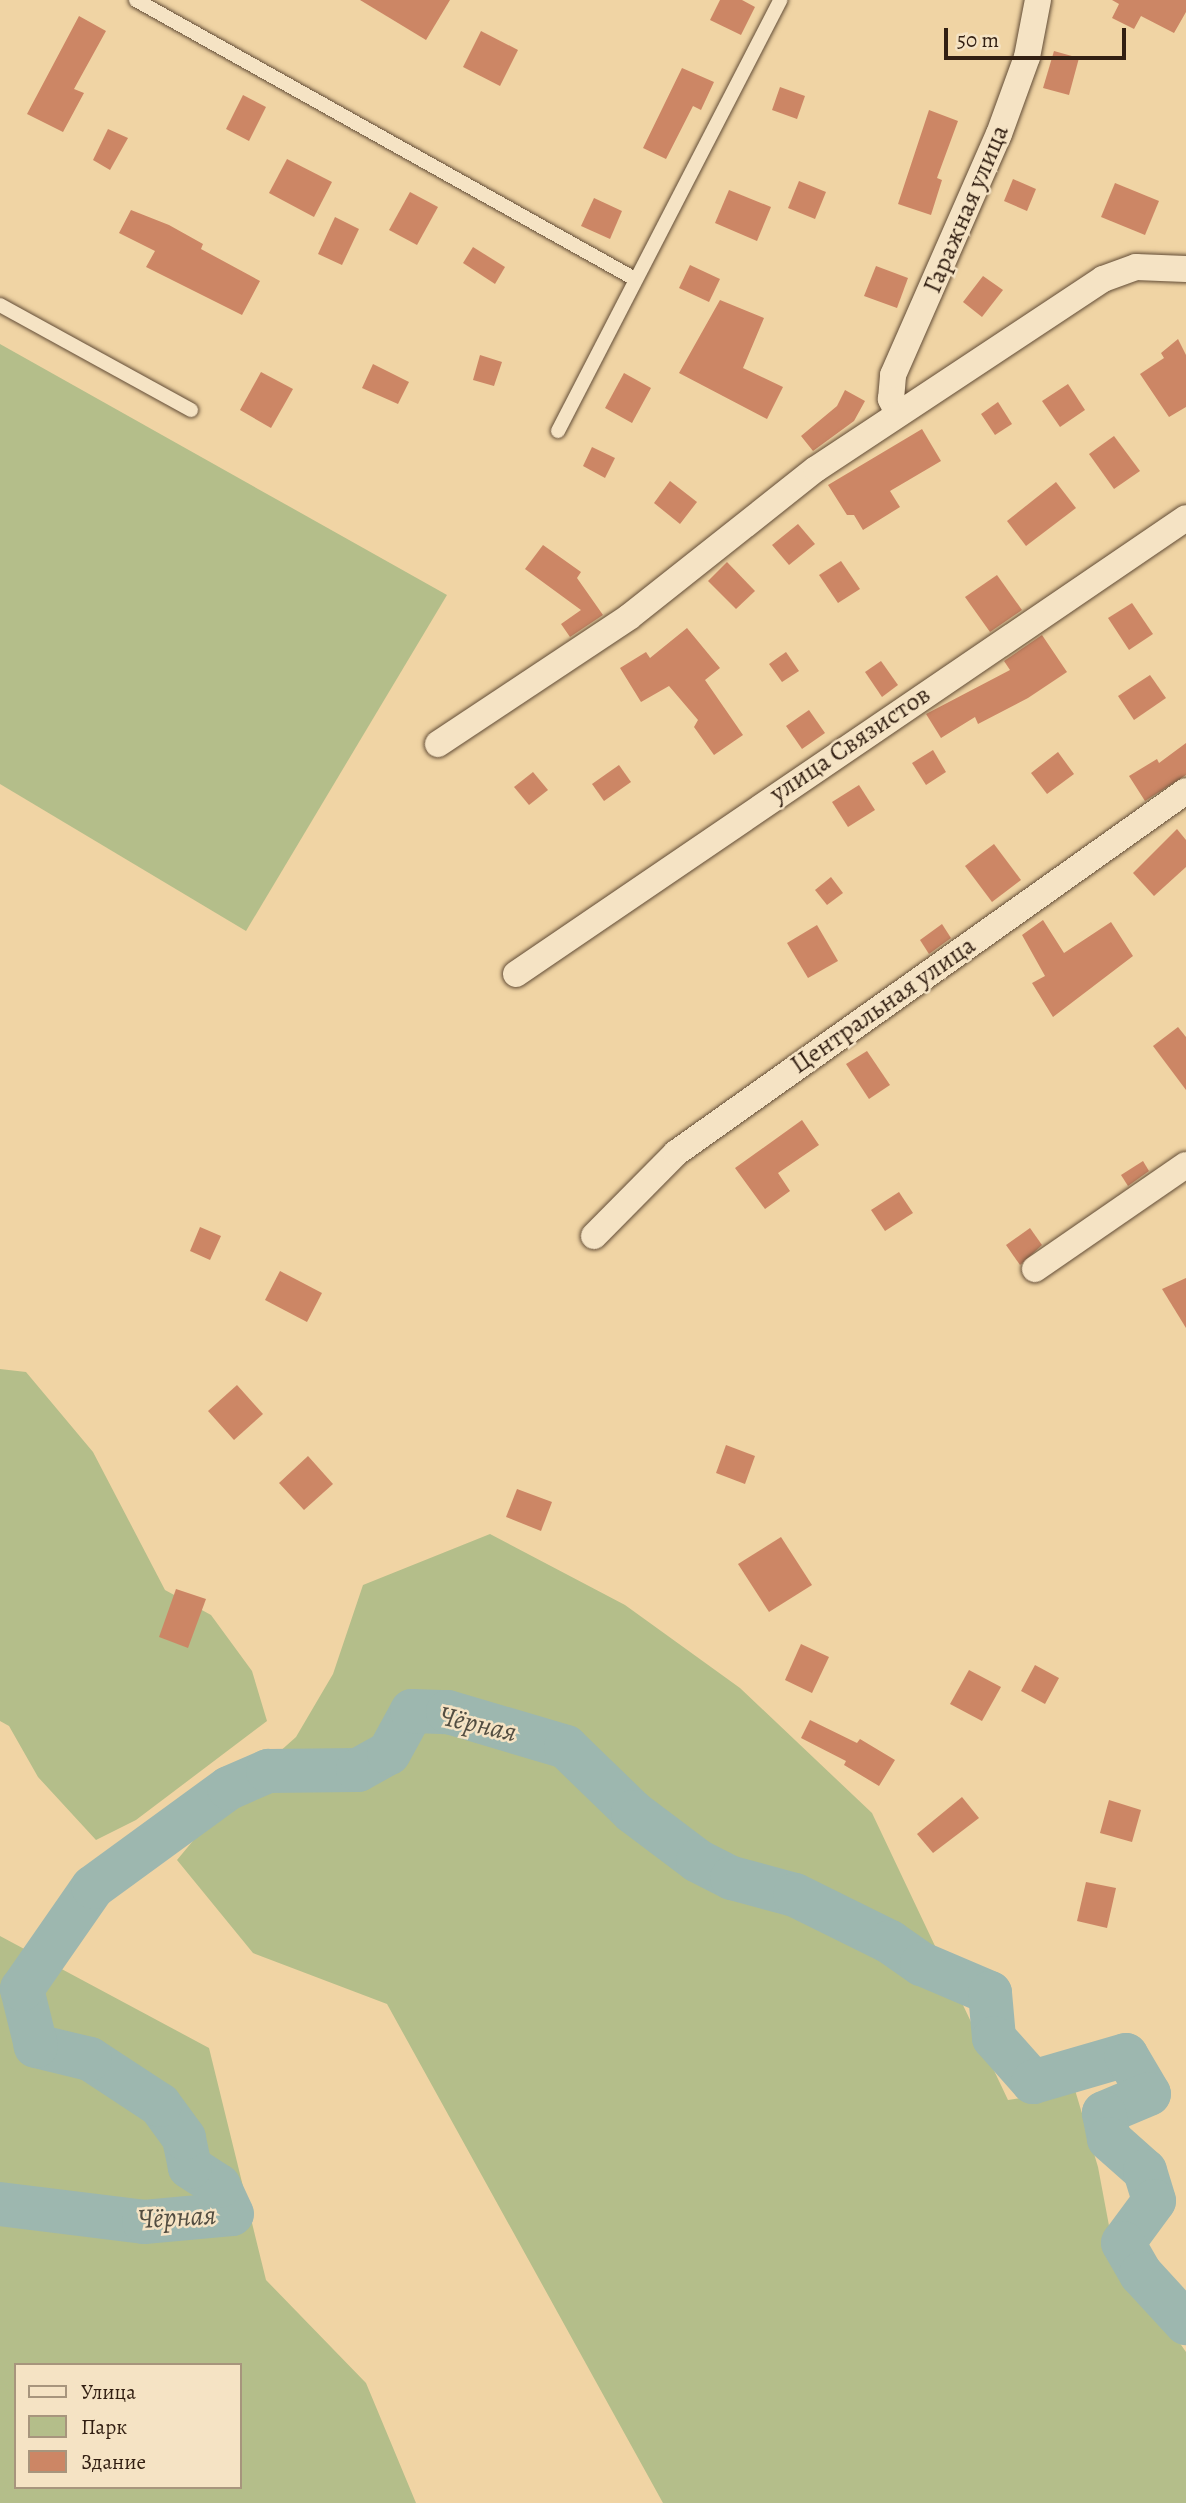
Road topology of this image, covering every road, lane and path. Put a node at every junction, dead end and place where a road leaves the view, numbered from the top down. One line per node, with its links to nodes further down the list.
1 (136, 0): 5 (lane)
2 (780, 0): 5 (lane)
3 (1038, 0): 8 (street, Гаражная улица)
4 (1186, 269): 8 (street)
5 (635, 279): 9 (lane)
6 (0, 304): 7 (lane)
7 (191, 410)
8 (898, 413): 11 (street)
9 (558, 431)
10 (1186, 518): 13 (street, улица Связистов)
11 (438, 744)
12 (1186, 791): 15 (street, Центральная улица)
13 (516, 974)
14 (1186, 1165): 16 (street)
15 (594, 1236)
16 (1035, 1269)

